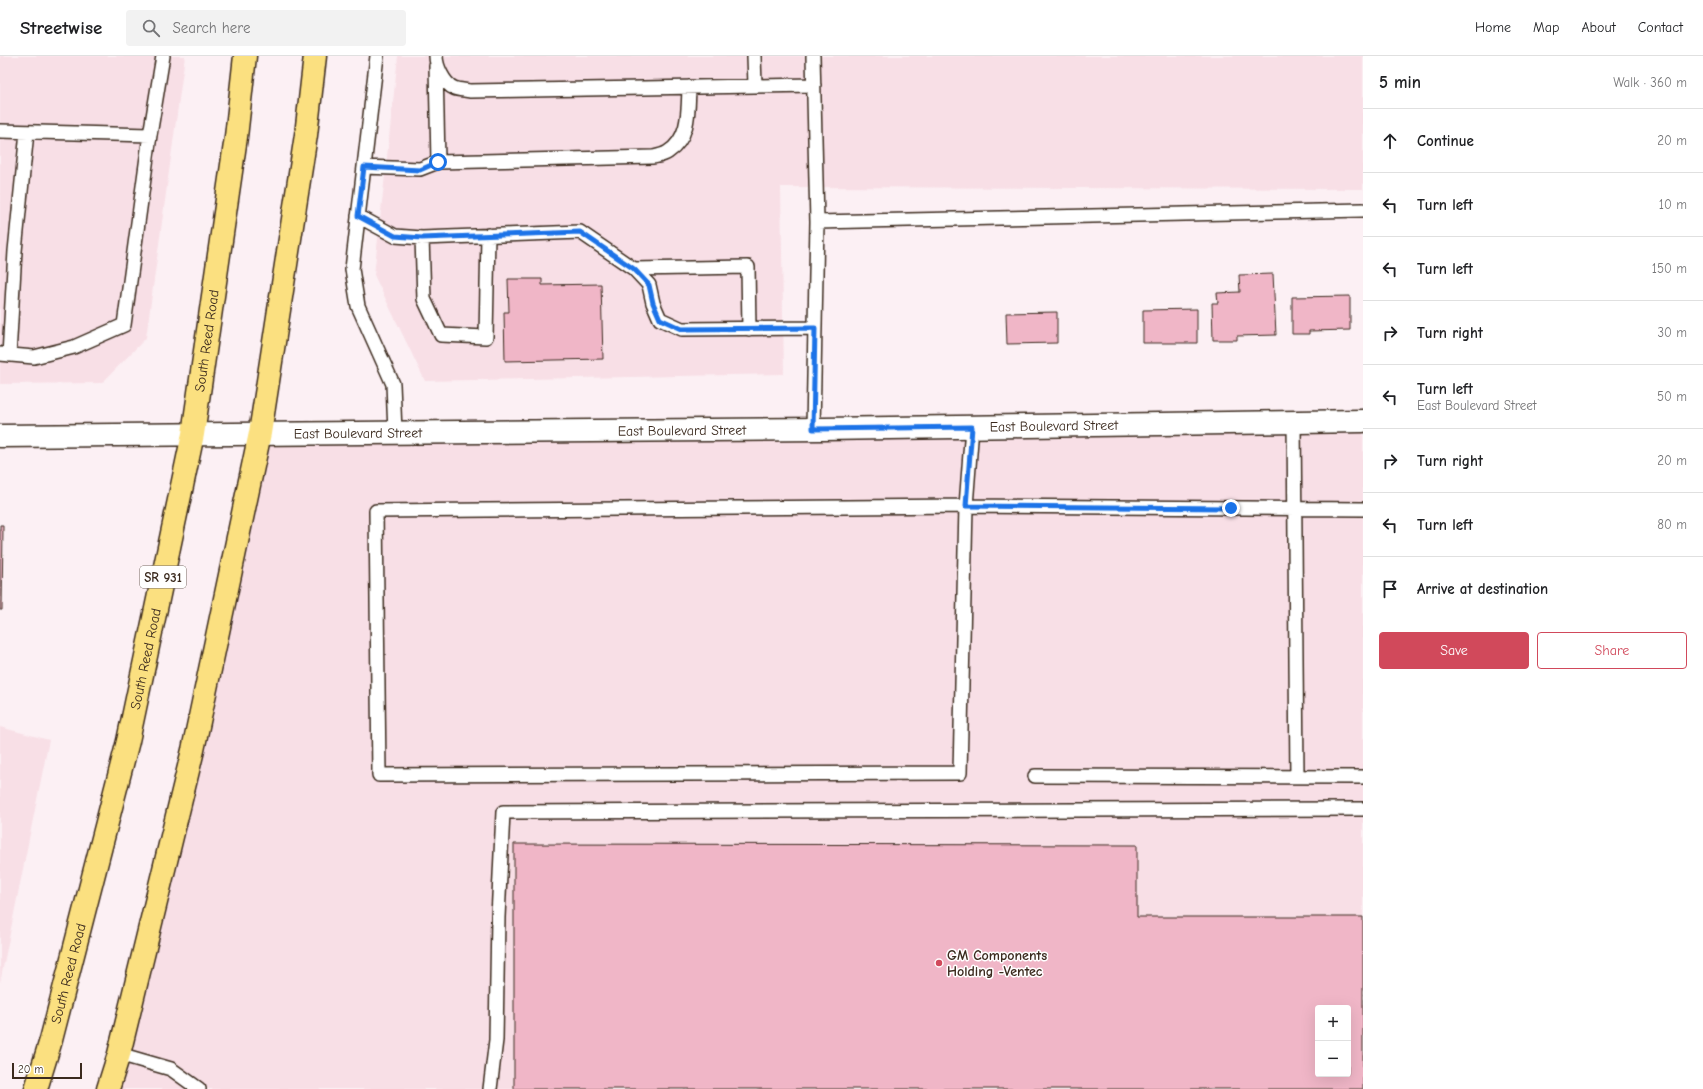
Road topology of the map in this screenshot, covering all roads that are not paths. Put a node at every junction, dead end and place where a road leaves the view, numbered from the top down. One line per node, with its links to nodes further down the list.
1 (163, 56): 13 (lane)
2 (245, 56): 31 (main road, South Reed Road / SR 931)
3 (315, 56): 30 (main road)
4 (377, 56): 15 (lane)
5 (754, 56): 8 (lane)
6 (813, 56): 9 (lane)
7 (436, 58): 10 (lane); 14 (lane)
8 (755, 85): 9 (lane); 10 (lane)
9 (814, 85): 18 (lane)
10 (688, 87): 14 (lane)
11 (0, 131): 12 (lane)
12 (27, 132): 13 (lane); 24 (lane)
13 (150, 135): 24 (lane)
14 (438, 162): 15 (lane)
15 (364, 167): 17 (lane)
16 (1363, 210): 18 (lane)
17 (358, 216): 20 (lane); 29 (lane)
18 (817, 222): 22 (lane)
19 (488, 235): 20 (lane); 20 (lane); 21 (lane)
20 (422, 238)
21 (634, 269): 23 (lane); 23 (lane)
22 (815, 328): 23 (lane); 28 (lane)
23 (749, 329)
24 (5, 354)
25 (1363, 421): 26 (main road, East Boulevard Street)
26 (1294, 422): 27 (main road, East Boulevard Street); 34 (lane)
27 (972, 427): 28 (main road, East Boulevard Street); 33 (lane)
28 (813, 429): 29 (main road, East Boulevard Street)
29 (395, 432): 30 (main road, East Boulevard Street)
30 (260, 433): 31 (main road, East Boulevard Street); 40 (main road)
31 (193, 434): 32 (main road, East Boulevard Street); 41 (main road, South Reed Road / SR 931)
32 (0, 436)
33 (966, 506): 33 (lane); 34 (lane)
34 (1294, 509): 35 (lane); 37 (lane)
35 (1363, 509)
36 (1036, 776): 37 (lane)
37 (1297, 777): 38 (lane)
38 (1363, 777)
39 (1363, 809): 44 (lane)
40 (119, 1054): 42 (main road); 43 (lane)
41 (36, 1089)
42 (108, 1089)
43 (199, 1089)
44 (490, 1089)

